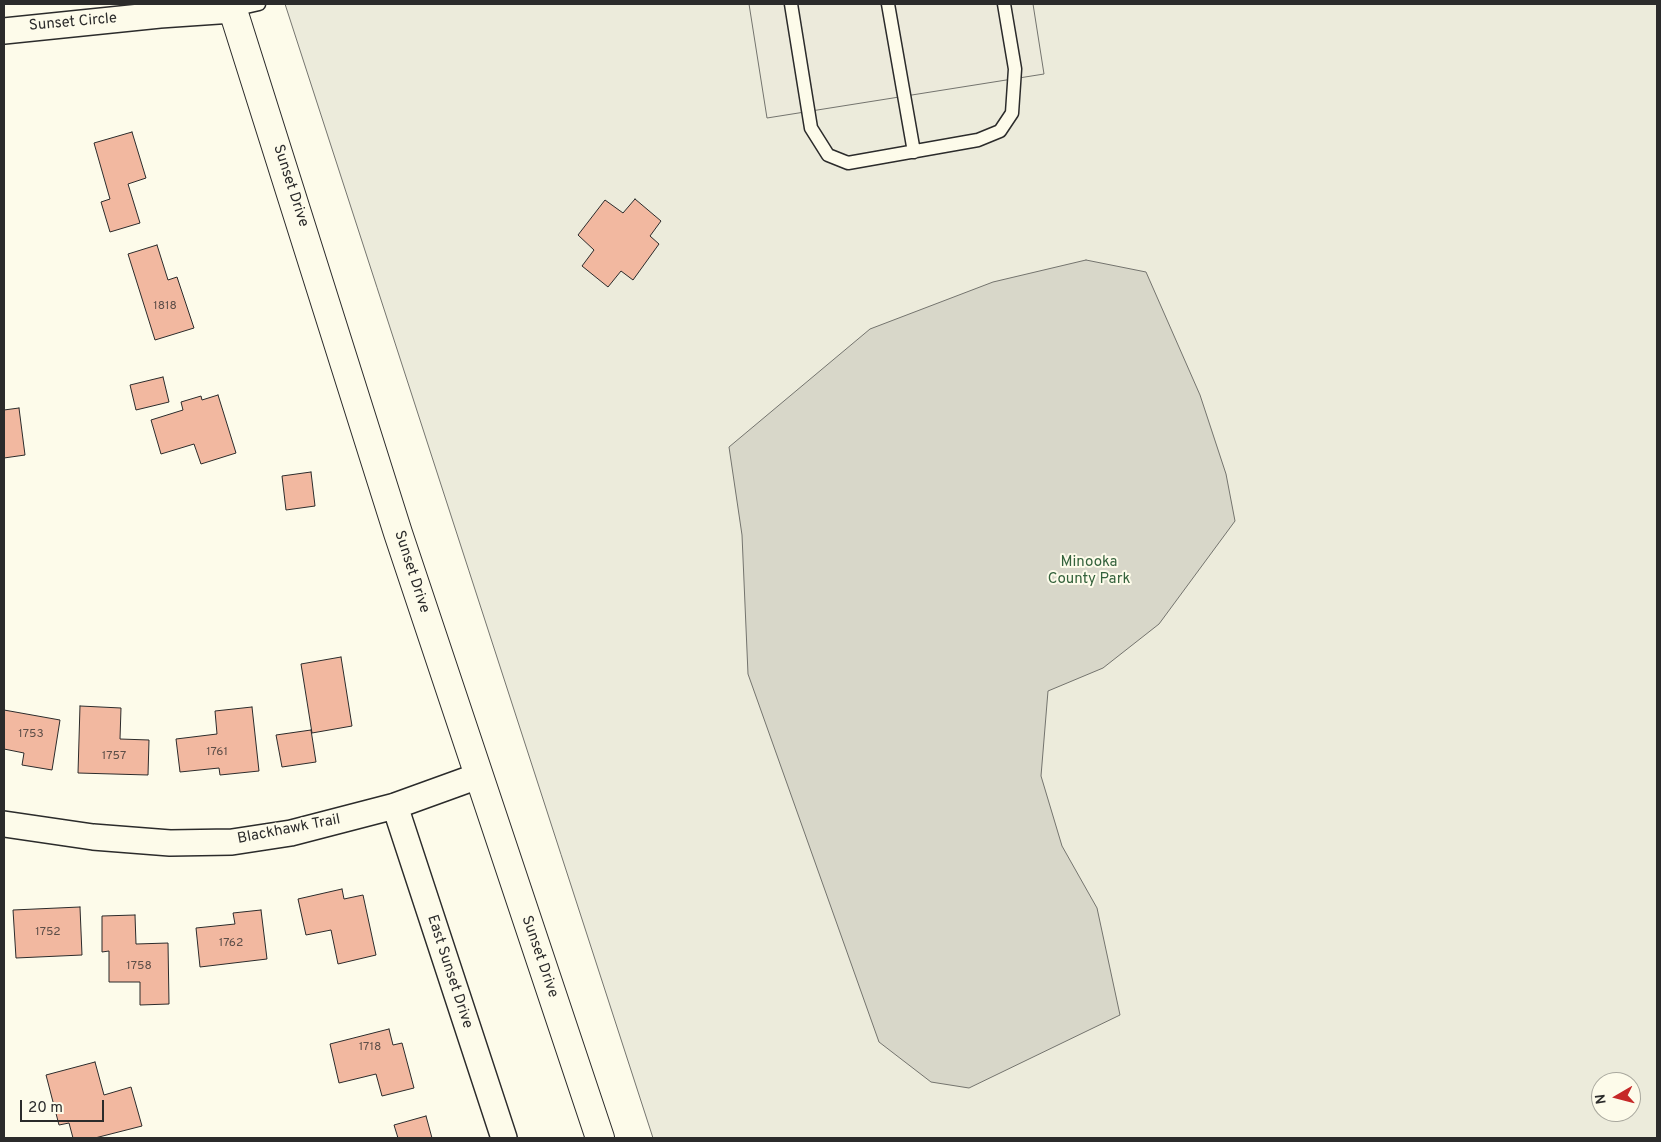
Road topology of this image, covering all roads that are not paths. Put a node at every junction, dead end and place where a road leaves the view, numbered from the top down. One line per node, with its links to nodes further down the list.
1 (260, 4): 5 (lane)
2 (791, 4): 7 (lane)
3 (888, 4): 7 (lane)
4 (1004, 4): 7 (lane)
5 (232, 7): 6 (street, Sunset Circle); 8 (street, Sunset Drive)
6 (4, 30)
7 (914, 152)
8 (478, 776): 9 (street, Blackhawk Trail); 12 (street, Sunset Drive)
9 (395, 806): 10 (street, Blackhawk Trail); 11 (street, East Sunset Drive)
10 (4, 824)
11 (504, 1138)
12 (600, 1138)

